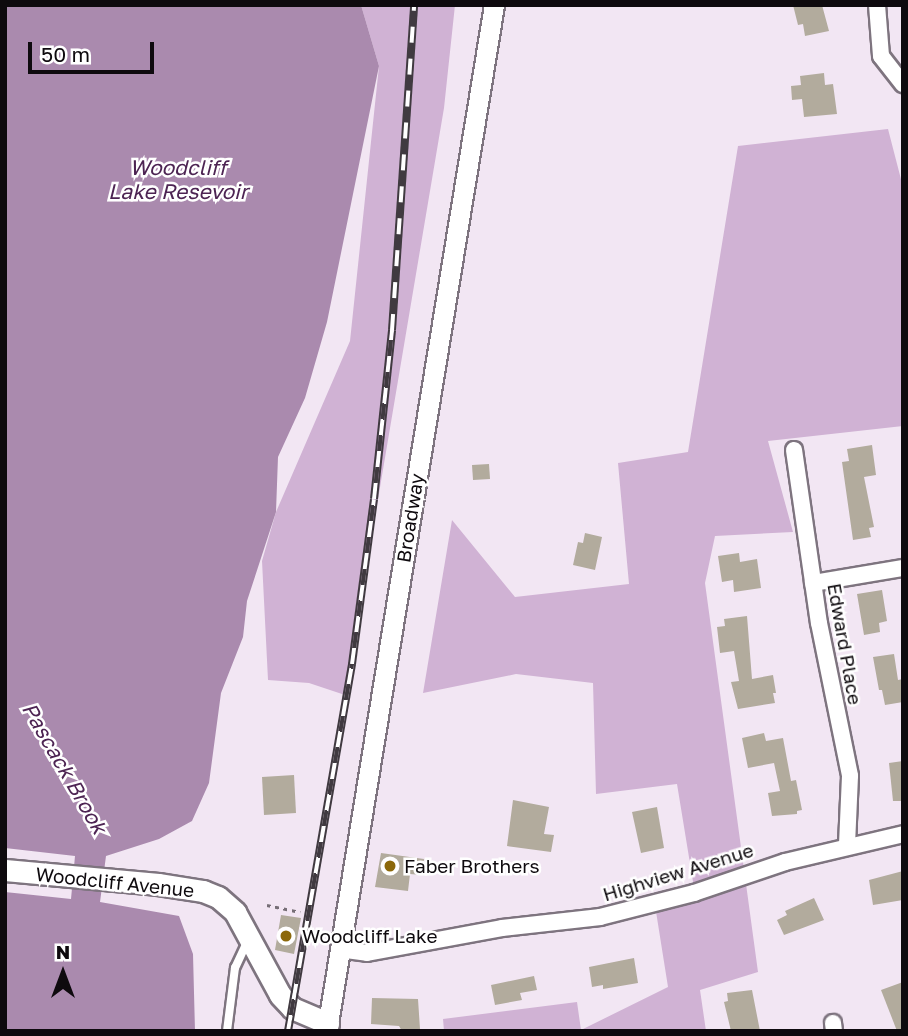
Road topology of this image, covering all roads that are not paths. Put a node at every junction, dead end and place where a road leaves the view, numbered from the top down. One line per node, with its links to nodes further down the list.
1 (494, 5): 11 (street, Broadway)
2 (877, 5): 3 (street)
3 (903, 84)
4 (794, 450): 6 (street, Edward Place)
5 (903, 568): 6 (street)
6 (813, 583): 8 (street, Edward Place)
7 (903, 834): 8 (street, Highview Avenue)
8 (847, 845): 11 (street, Highview Avenue)
9 (5, 870): 10 (main road, Woodcliff Avenue)
10 (249, 938): 12 (main road, Woodcliff Avenue); 13 (lane)
11 (339, 949): 12 (street, Broadway)
12 (327, 1027)
13 (227, 1031)

